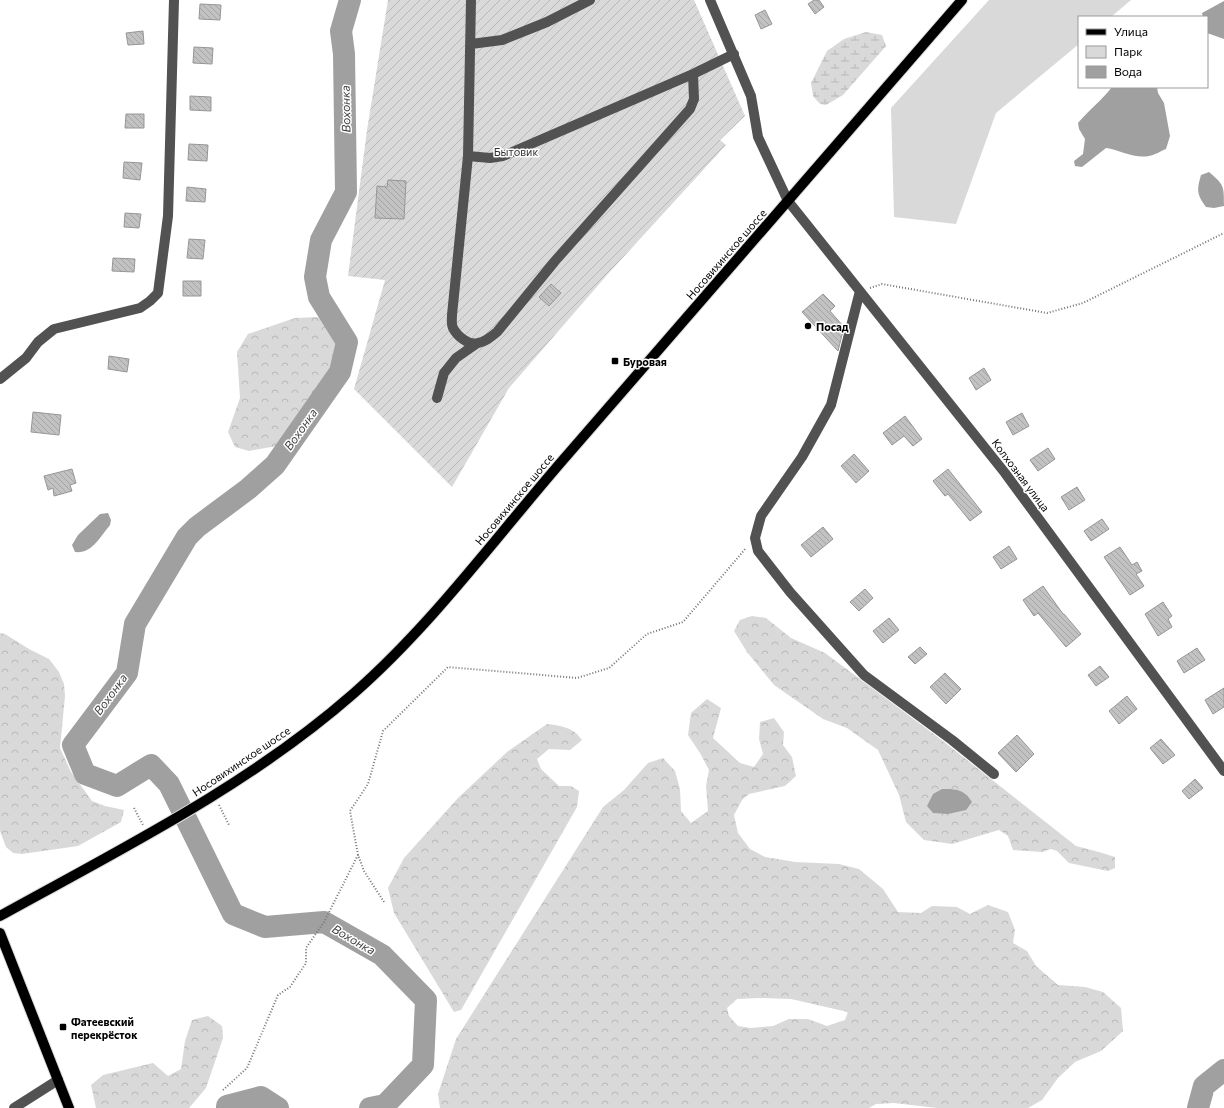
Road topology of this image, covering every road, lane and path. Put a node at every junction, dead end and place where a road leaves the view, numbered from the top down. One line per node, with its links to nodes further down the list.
1 (174, 0): 14 (street)
2 (471, 0): 6 (street)
3 (590, 0): 6 (street)
4 (710, 0): 7 (street, Колхозная улица)
5 (962, 0): 10 (main road, Носовихинское шоссе)
6 (471, 44): 9 (street)
7 (734, 54): 8 (street); 10 (street, Колхозная улица)
8 (693, 74): 9 (street); 13 (street)
9 (468, 156): 13 (street)
10 (788, 201): 12 (street, Колхозная улица); 19 (main road, Носовихинское шоссе)
11 (1224, 233): 12 (path)
12 (860, 291): 16 (street); 17 (street, Колхозная улица)
13 (476, 344): 15 (street)
14 (0, 378)
15 (437, 398)
16 (755, 538): 18 (street); 23 (path)
17 (1224, 771)
18 (994, 774)
19 (214, 795): 21 (path); 22 (main road, Носовихинское шоссе)
20 (134, 808): 22 (path)
21 (228, 825)
22 (148, 834): 25 (main road, Носовихинское шоссе)
23 (358, 855): 24 (path); 28 (path)
24 (384, 902)
25 (0, 916)
26 (0, 933): 27 (main road)
27 (58, 1080): 29 (street); 30 (main road)
28 (223, 1090)
29 (14, 1108)
30 (69, 1108)

